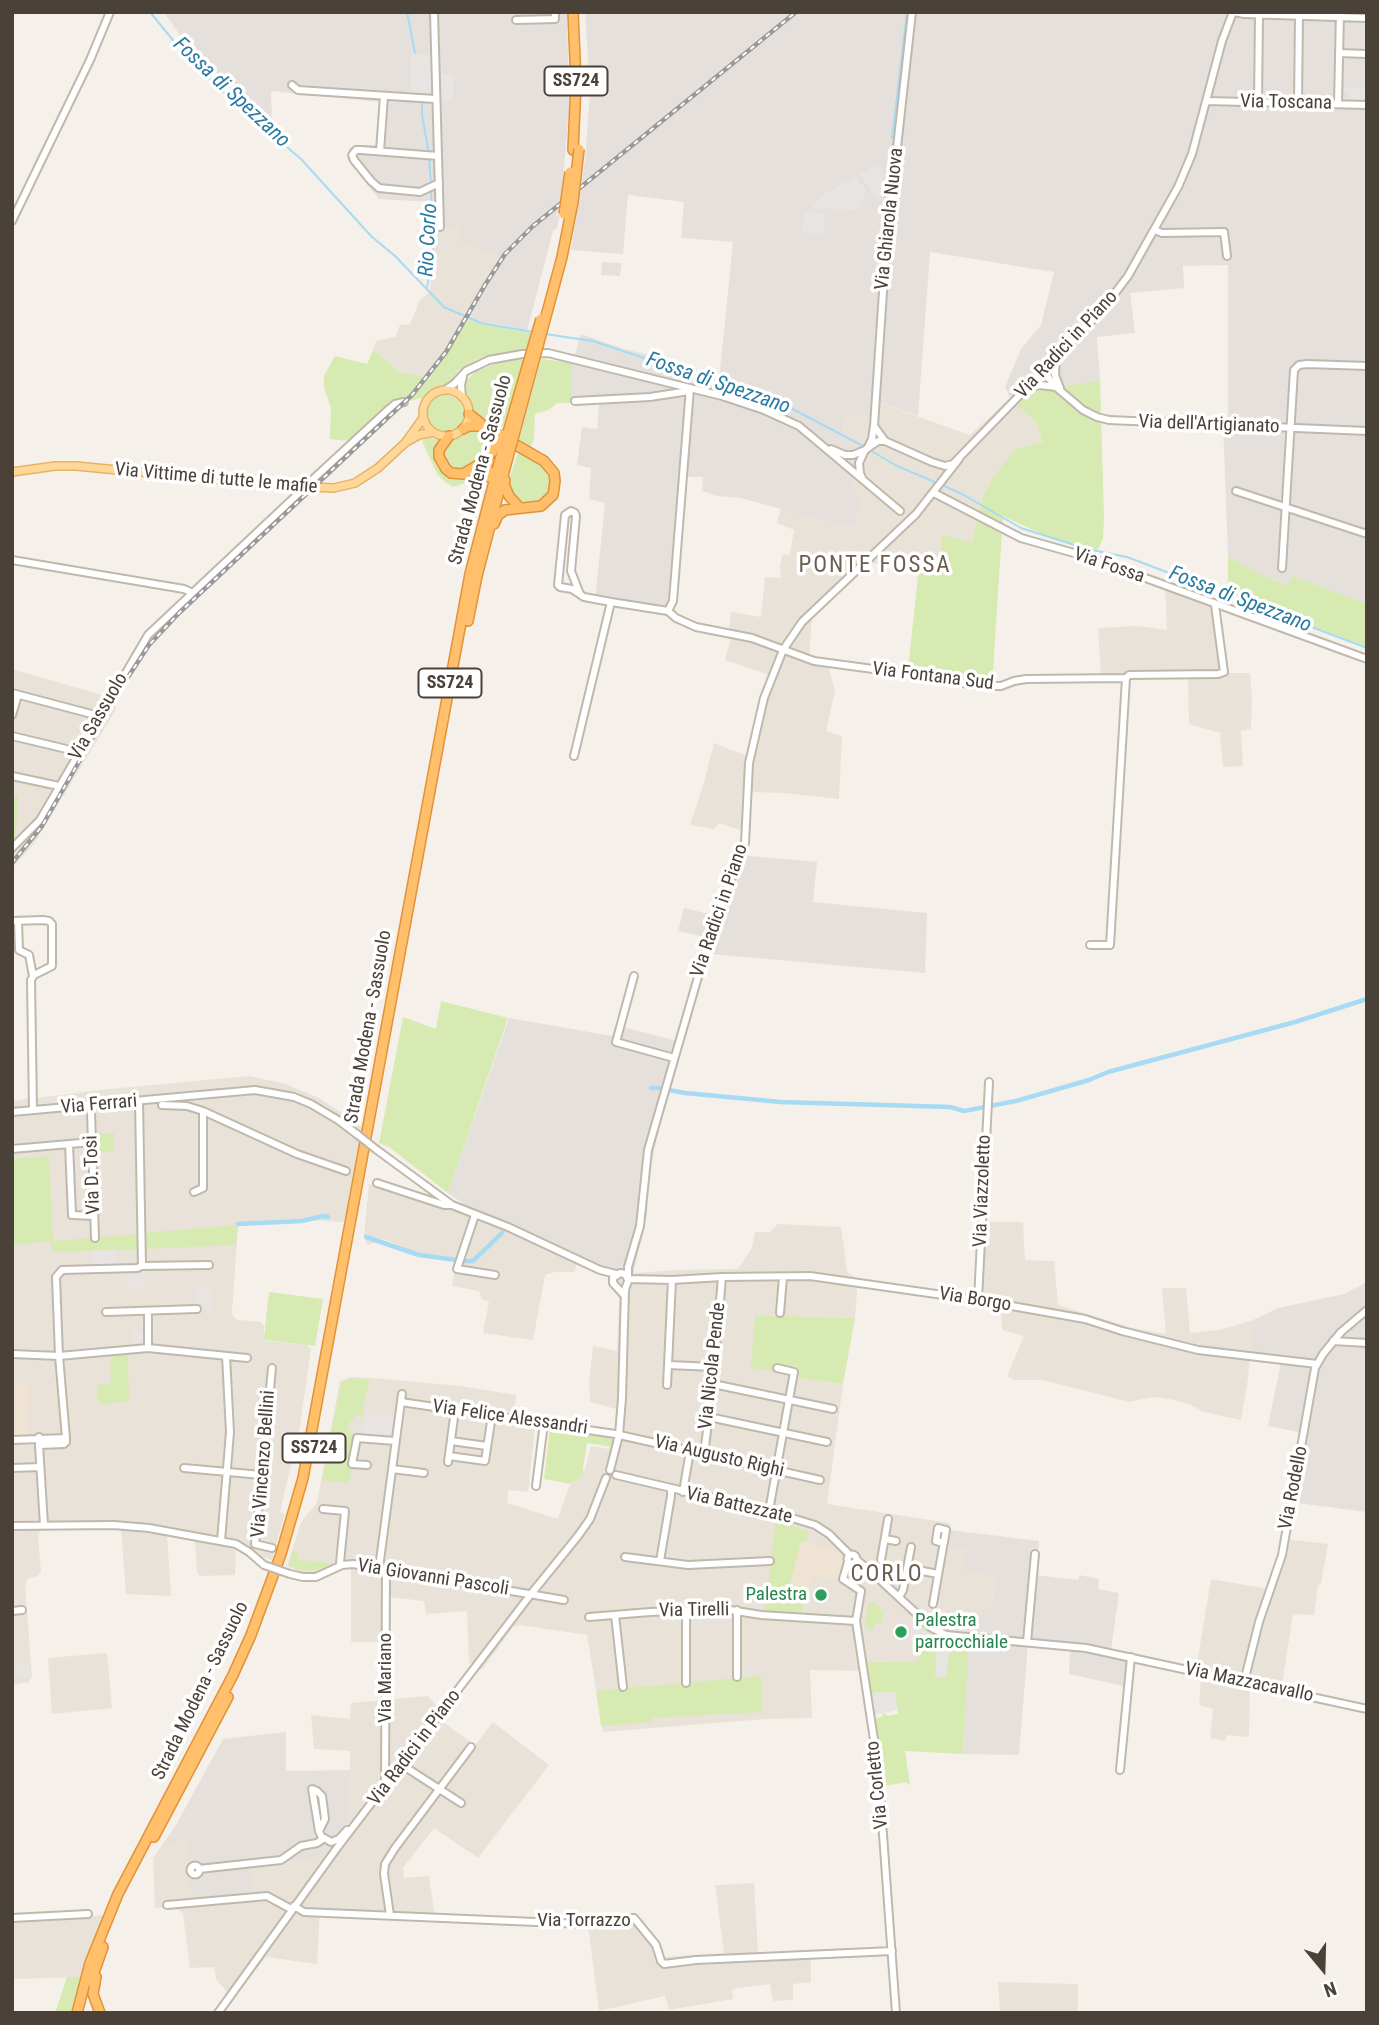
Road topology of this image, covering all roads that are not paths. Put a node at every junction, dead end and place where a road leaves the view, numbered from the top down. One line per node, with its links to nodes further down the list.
1 (110, 12): 28 (street)
2 (434, 12): 18 (street)
3 (555, 12): 12 (street)
4 (573, 12): 24 (highway, Strada Modena - Sassuolo / SS724)
5 (579, 12): 24 (highway, Strada Modena - Sassuolo / SS724)
6 (912, 12): 47 (street, Via Ghiarola Nuova)
7 (1232, 12): 8 (street); 13 (street); 13 (street)
8 (1259, 15): 10 (street); 20 (street)
9 (1340, 15): 10 (street); 11 (street); 14 (street)
10 (1300, 16): 21 (street)
11 (1367, 18)
12 (516, 20)
13 (1222, 41): 19 (street, Via Radici in Piano)
14 (1339, 54): 15 (street); 22 (street)
15 (1367, 54)
16 (292, 85): 17 (street)
17 (384, 96): 18 (street); 25 (street)
18 (435, 99): 26 (street)
19 (1206, 101): 20 (street, Via Toscana); 30 (street, Via Radici in Piano)
20 (1258, 103): 21 (street, Via Toscana)
21 (1298, 103): 22 (street, Via Toscana)
22 (1338, 104): 23 (street, Via Toscana)
23 (1367, 105)
24 (576, 150): 46 (highway, Strada Modena - Sassuolo / SS724, bridge); 61 (highway, Strada Modena - Sassuolo / SS724, bridge)
25 (380, 151): 26 (street); 27 (street)
26 (438, 156): 27 (street)
27 (439, 183): 29 (street)
28 (12, 221)
29 (440, 227)
30 (1155, 230): 31 (street); 32 (street, Via Radici in Piano)
31 (1227, 256)
32 (1055, 358): 34 (street, Via Radici in Piano); 36 (street, Via dell'Artigianato)
33 (1367, 366): 49 (street)
34 (1044, 370): 36 (street); 37 (street, Via Radici in Piano); 38 (street, Via dell'Artigianato)
35 (466, 371): 39 (street); 40 (street); 41 (street)
36 (1055, 376): 38 (street, Via dell'Artigianato)
37 (1027, 387): 38 (street); 58 (street, Via Radici in Piano)
38 (1058, 388): 49 (street, Via dell'Artigianato)
39 (690, 389): 42 (street); 56 (street); 79 (street)
40 (445, 390): 41 (main road); 45 (main road)
41 (462, 397): 44 (main road)
42 (575, 401)
43 (404, 402): 75 (street, Via Sassuolo, bridge)
44 (469, 414): 48 (highway); 50 (main road)
45 (424, 418): 52 (main road); 55 (main road, Via Vittime di tutte le mafie)
46 (510, 421): 53 (highway, bridge); 61 (highway, Strada Modena - Sassuolo / SS724, bridge)
47 (874, 426): 54 (street); 57 (street, Via Ghiarola Nuova)
48 (485, 428): 50 (highway); 66 (highway); 74 (highway)
49 (1291, 428): 51 (street, Via dell'Artigianato); 65 (street)
50 (463, 429): 53 (main road)
51 (1367, 431)
52 (433, 432): 53 (main road); 55 (main road, Via Vittime di tutte le mafie)
53 (449, 436)
54 (885, 441): 57 (street); 59 (street)
55 (405, 443): 60 (main road, Via Vittime di tutte le mafie)
56 (824, 445): 57 (street); 62 (street)
57 (867, 448): 62 (street)
58 (959, 459): 59 (street); 63 (street, Via Radici in Piano)
59 (932, 462): 63 (street)
60 (12, 472)
61 (502, 472): 66 (highway); 71 (highway, Strada Modena - Sassuolo / SS724); 74 (highway, Strada Modena - Sassuolo / SS724)
62 (863, 480): 68 (street)
63 (940, 484): 67 (street, Via Radici in Piano); 78 (street, Via Fossa)
64 (1236, 491): 65 (street)
65 (1285, 506): 70 (street); 73 (street)
66 (520, 508): 71 (highway)
67 (920, 509): 68 (street); 69 (street, Via Radici in Piano)
68 (900, 511): 69 (street)
69 (895, 533): 80 (street, Via Radici in Piano)
70 (1367, 534)
71 (487, 538): 239 (highway, Strada Modena - Sassuolo / SS724)
72 (12, 560): 75 (street)
73 (1282, 568)
74 (470, 575): 239 (highway, Strada Modena - Sassuolo / SS724)
75 (193, 593): 85 (street, Via Sassuolo)
76 (580, 594): 76 (street); 77 (street, Via Fontana Sud)
77 (611, 602): 79 (street, Via Fontana Sud); 88 (street)
78 (1215, 605): 81 (street, Via Fossa); 82 (street, Via Fontana Sud)
79 (667, 611): 80 (street, Via Fontana Sud)
80 (783, 650): 82 (street, Via Fontana Sud); 96 (street, Via Radici in Piano)
81 (1367, 659)
82 (1126, 678): 93 (street)
83 (15, 694): 84 (street); 85 (street)
84 (12, 715)
85 (100, 716): 87 (street, Via Sassuolo)
86 (12, 736): 87 (street)
87 (79, 752): 90 (street, Via Sassuolo)
88 (574, 756)
89 (12, 776): 90 (street)
90 (59, 786): 91 (street, Via Sassuolo)
91 (12, 848)
92 (15, 921): 94 (street); 94 (street)
93 (1090, 945)
94 (33, 976): 104 (street)
95 (634, 976): 96 (street)
96 (674, 1058): 118 (street, Via Radici in Piano)
97 (989, 1082): 130 (street, Via Viazzoletto)
98 (185, 1097): 99 (street, Via Ferrari); 102 (street); 114 (street, Via Ferrari, bridge)
99 (139, 1102): 100 (street, Via Ferrari); 119 (street)
100 (108, 1104): 103 (street, Via Ferrari); 107 (street)
101 (162, 1105): 102 (street, Via Ferrari)
102 (187, 1106): 105 (street, Via Ferrari)
103 (73, 1107): 104 (street, Via Ferrari); 107 (street)
104 (33, 1111): 106 (street, Via Ferrari)
105 (203, 1111): 111 (street, Via Ferrari); 113 (street)
106 (12, 1112)
107 (91, 1112): 108 (street, Via D. Tosi)
108 (92, 1142): 109 (street); 116 (street, Via D. Tosi)
109 (69, 1144): 110 (street); 116 (street)
110 (12, 1149)
111 (346, 1171)
112 (377, 1183): 114 (street, Via Ferrari)
113 (194, 1192)
114 (452, 1205): 115 (street, Via Ferrari)
115 (475, 1215): 121 (street, Via Ferrari); 123 (street)
116 (94, 1216): 117 (street, Via D. Tosi)
117 (95, 1238)
118 (630, 1262): 122 (street, Via Radici in Piano); 126 (street, Via Radici in Piano)
119 (142, 1263): 120 (street); 140 (street)
120 (209, 1265)
121 (600, 1270): 122 (street, Via Ferrari); 128 (street, Via Ferrari)
122 (618, 1273): 126 (street); 128 (street, Via Radici in Piano)
123 (495, 1275)
124 (783, 1276): 125 (street, Via Borgo); 130 (street, Via Borgo); 135 (street)
125 (722, 1277): 127 (street, Via Borgo); 145 (street, Via Nicola Pende)
126 (627, 1280): 127 (street, Via Borgo); 128 (street); 129 (street, Via Radici in Piano)
127 (672, 1280): 144 (street)
128 (615, 1284): 129 (street)
129 (625, 1297): 159 (street, Via Radici in Piano)
130 (978, 1300): 143 (street, Via Borgo)
131 (197, 1309): 133 (street)
132 (1367, 1310): 136 (street, Via Rodello)
133 (148, 1311): 134 (street); 138 (street)
134 (106, 1312)
135 (780, 1313)
136 (1333, 1341): 137 (street); 143 (street, Via Rodello)
137 (1367, 1343)
138 (148, 1348): 140 (street); 141 (street)
139 (12, 1354): 140 (street)
140 (59, 1356): 161 (street)
141 (226, 1356): 142 (street); 174 (street)
142 (247, 1358)
143 (1317, 1364): 217 (street, Via Rodello)
144 (668, 1365): 145 (street); 149 (street)
145 (714, 1367): 148 (street, Via Nicola Pende)
146 (272, 1368): 176 (street, Via Vincenzo Bellini)
147 (777, 1368): 151 (street)
148 (713, 1384): 151 (street); 156 (street, Via Nicola Pende)
149 (667, 1385)
150 (402, 1394): 152 (street, Via Mariano)
151 (790, 1399): 153 (street); 158 (street)
152 (401, 1402): 154 (street, Via Felice Alessandri); 162 (street, Via Mariano)
153 (833, 1409)
154 (455, 1410): 155 (street, Via Felice Alessandri); 163 (street)
155 (492, 1416): 157 (street, Via Felice Alessandri); 165 (street)
156 (709, 1417): 158 (street); 167 (street, Via Nicola Pende)
157 (544, 1423): 159 (street, Via Felice Alessandri); 179 (street)
158 (784, 1433): 164 (street); 173 (street)
159 (619, 1435): 166 (street, Via Augusto Righi); 177 (street, Via Radici in Piano)
160 (12, 1440): 161 (street)
161 (39, 1440): 169 (street)
162 (396, 1441): 168 (street); 172 (street, Via Mariano)
163 (451, 1441): 165 (street); 165 (street)
164 (827, 1442)
165 (488, 1446)
166 (690, 1451): 167 (street, Via Augusto Righi); 181 (street)
167 (704, 1454): 173 (street, Via Augusto Righi)
168 (367, 1465)
169 (40, 1467): 170 (street); 185 (street)
170 (12, 1468)
171 (184, 1468): 174 (street)
172 (392, 1469): 175 (street); 201 (street, Via Mariano)
173 (776, 1470): 178 (street, Via Augusto Righi); 183 (street)
174 (227, 1472): 176 (street); 188 (street)
175 (424, 1473)
176 (261, 1475): 192 (street, Via Vincenzo Bellini)
177 (612, 1475): 180 (street, Via Battezzate); 203 (street, Via Radici in Piano)
178 (820, 1480)
179 (537, 1486)
180 (671, 1489): 181 (street, Via Battezzate); 196 (street)
181 (683, 1492): 183 (street, Via Battezzate)
182 (323, 1509): 199 (street)
183 (769, 1511): 198 (street, Via Battezzate)
184 (888, 1519): 187 (street)
185 (44, 1525): 186 (street, Via Giovanni Pascoli); 188 (street, Via Giovanni Pascoli)
186 (12, 1526)
187 (885, 1539): 189 (street); 195 (street)
188 (221, 1541): 199 (street, Via Giovanni Pascoli, bridge)
189 (896, 1541)
190 (944, 1543): 202 (street)
191 (911, 1547): 200 (street)
192 (272, 1548)
193 (1035, 1554): 214 (street)
194 (625, 1557): 196 (street)
195 (881, 1560)
196 (660, 1561): 197 (street)
197 (770, 1561)
198 (848, 1562): 204 (street); 213 (street, Via Corletto)
199 (342, 1565): 201 (street, Via Giovanni Pascoli)
200 (907, 1568): 202 (street); 204 (street)
201 (382, 1569): 203 (street, Via Giovanni Pascoli); 224 (street, Via Mariano)
202 (938, 1574): 206 (street)
203 (531, 1594): 205 (street, Via Giovanni Pascoli); 222 (street, Via Radici in Piano)
204 (899, 1597): 214 (street)
205 (564, 1600)
206 (933, 1604)
207 (22, 1610): 210 (street)
208 (686, 1610): 209 (street, Via Tirelli); 211 (street, Via Tirelli); 218 (street)
209 (737, 1610): 213 (street, Via Tirelli); 216 (street)
210 (12, 1611)
211 (615, 1615): 212 (street, Via Tirelli); 219 (street)
212 (589, 1617)
213 (856, 1621): 238 (street, Via Corletto)
214 (1027, 1643): 215 (street)
215 (1131, 1657): 217 (street, Via Mazzacavallo); 223 (street)
216 (737, 1677)
217 (1244, 1682): 220 (street, Via Mazzacavallo)
218 (686, 1683)
219 (623, 1687)
220 (1367, 1709)
221 (471, 1747): 225 (street)
222 (402, 1765): 224 (street, Via Radici in Piano); 225 (street)
223 (1120, 1770)
224 (386, 1786): 227 (street, Via Radici in Piano)
225 (440, 1789): 226 (street); 236 (street)
226 (461, 1802)
227 (355, 1827): 229 (street); 230 (street, Via Radici in Piano)
228 (319, 1831): 228 (street); 229 (street)
229 (326, 1840): 230 (street); 231 (street); 232 (street)
230 (337, 1848): 231 (street, Via Radici in Piano)
231 (322, 1867): 234 (street, Via Radici in Piano)
232 (199, 1869)
233 (167, 1905): 234 (street, Via Torrazzo)
234 (292, 1907): 236 (street, Via Torrazzo); 243 (street, Via Radici in Piano)
235 (88, 1913): 237 (street)
236 (390, 1915): 238 (street, Via Torrazzo)
237 (12, 1917)
238 (892, 1951): 244 (street, Via Corletto)
239 (94, 1963): 240 (highway, Strada Modena - Sassuolo / SS724); 241 (highway, Strada Modena - Sassuolo / SS724); 242 (highway)
240 (77, 2013)
241 (83, 2013)
242 (100, 2013)
243 (218, 2013)
244 (896, 2013)

